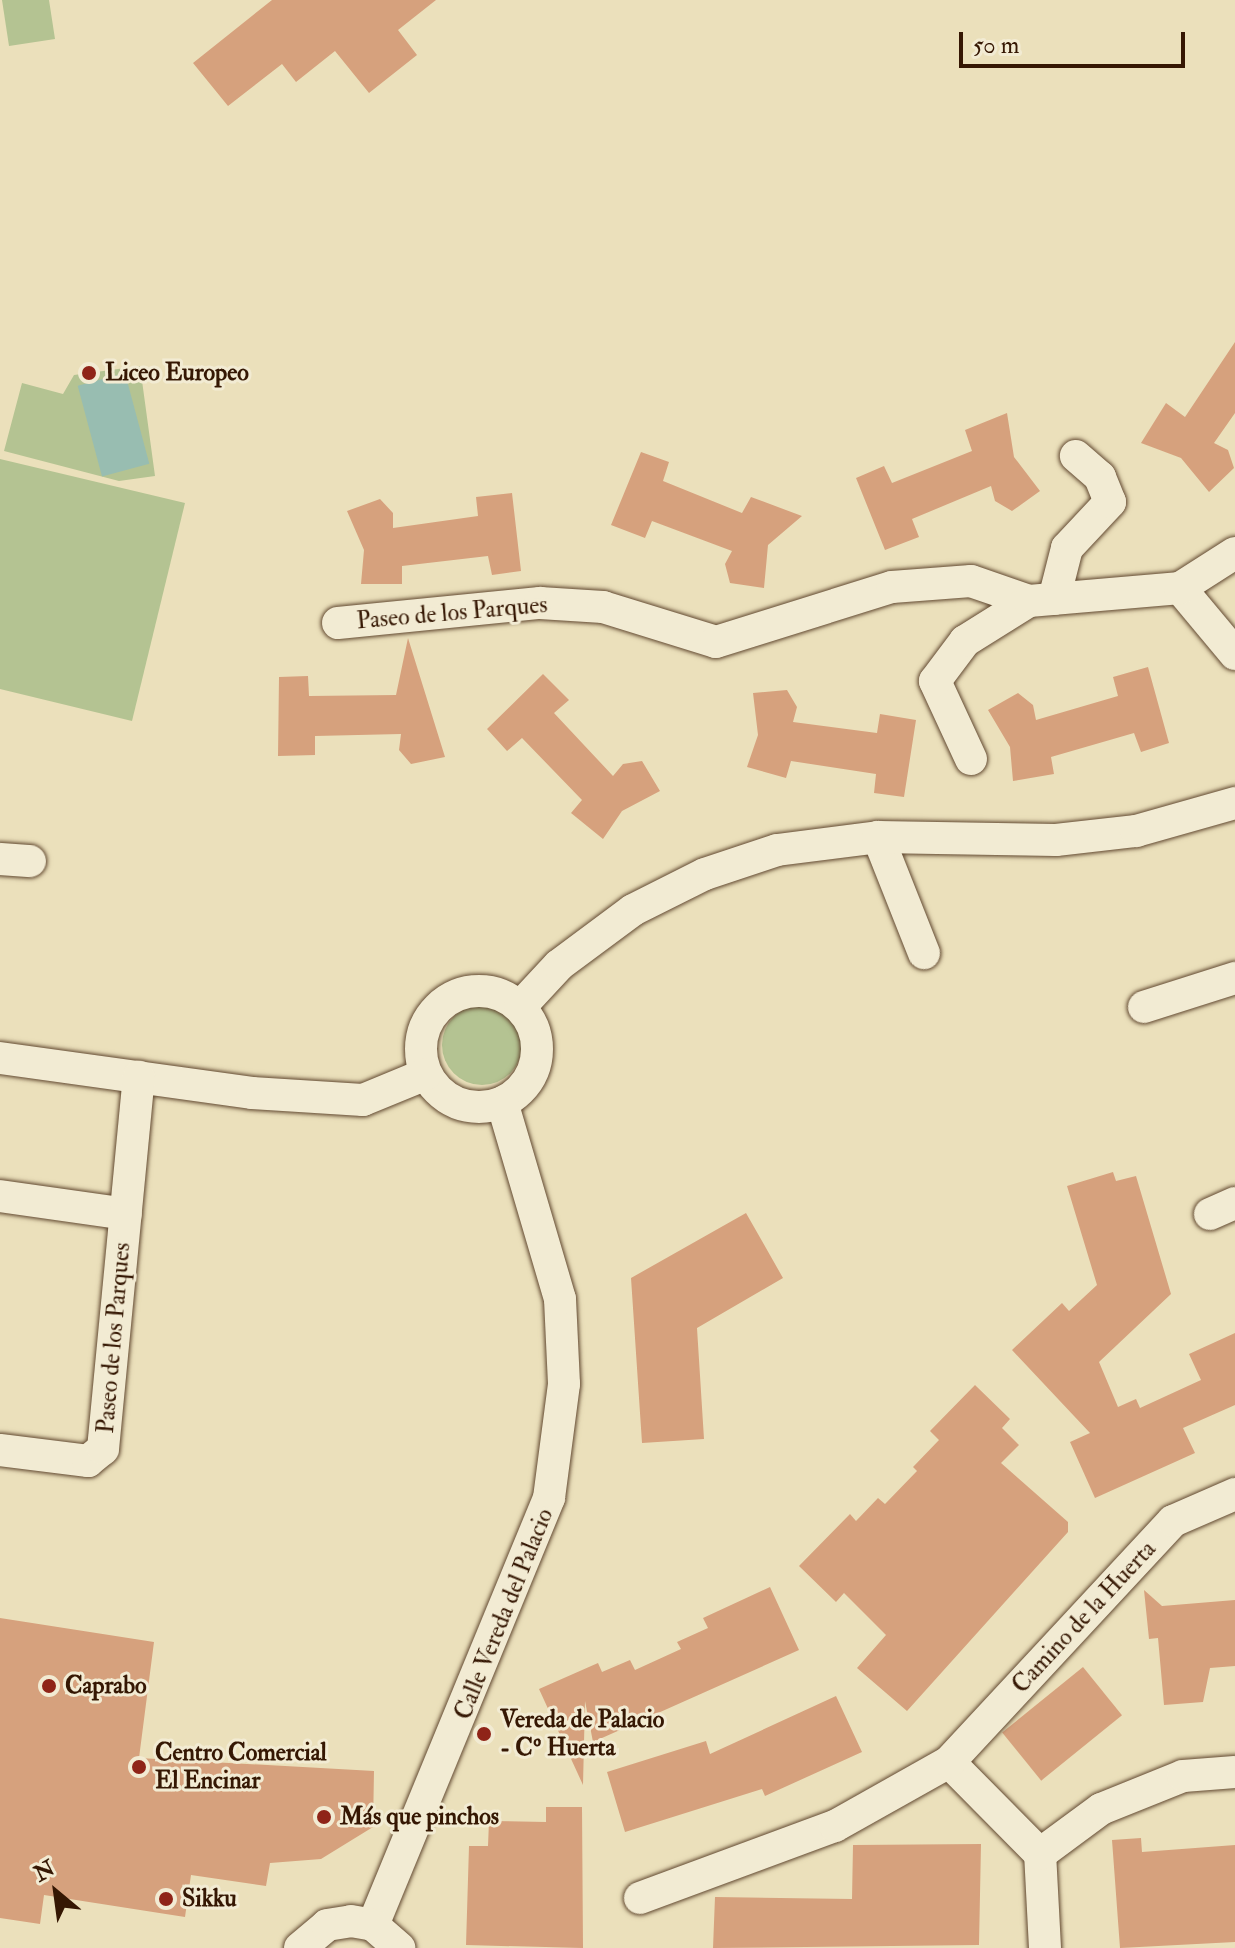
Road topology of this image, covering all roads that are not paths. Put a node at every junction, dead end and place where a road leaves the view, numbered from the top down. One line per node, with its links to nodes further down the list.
1 (1076, 456): 4 (street)
2 (1235, 553): 3 (street, Paseo de los Parques)
3 (1180, 588): 4 (street, Paseo de los Parques); 6 (street)
4 (1041, 600): 5 (street, Paseo de los Parques); 7 (street, Paseo de los Parques)
5 (338, 623)
6 (1235, 654)
7 (971, 759)
8 (1235, 803): 9 (street)
9 (878, 837): 10 (street); 12 (street)
10 (924, 953)
11 (1235, 978): 13 (street)
12 (520, 1007): 15 (street); 17 (street)
13 (1144, 1007)
14 (0, 1058): 16 (street)
15 (426, 1074): 16 (street); 17 (street)
16 (139, 1077): 19 (street, Paseo de los Parques)
17 (502, 1102): 26 (street, Calle Vereda del Palacio)
18 (0, 1196): 19 (street, Paseo de los Parques)
19 (126, 1214): 20 (street, Paseo de los Parques)
20 (0, 1450)
21 (1235, 1494): 22 (street, Camino de la Huerta)
22 (949, 1762): 24 (street); 25 (street, Camino de la Huerta)
23 (1235, 1772): 24 (street)
24 (1040, 1854): 29 (street)
25 (640, 1898)
26 (373, 1925): 27 (street); 28 (street)
27 (300, 1948)
28 (399, 1948)
29 (1045, 1948)

